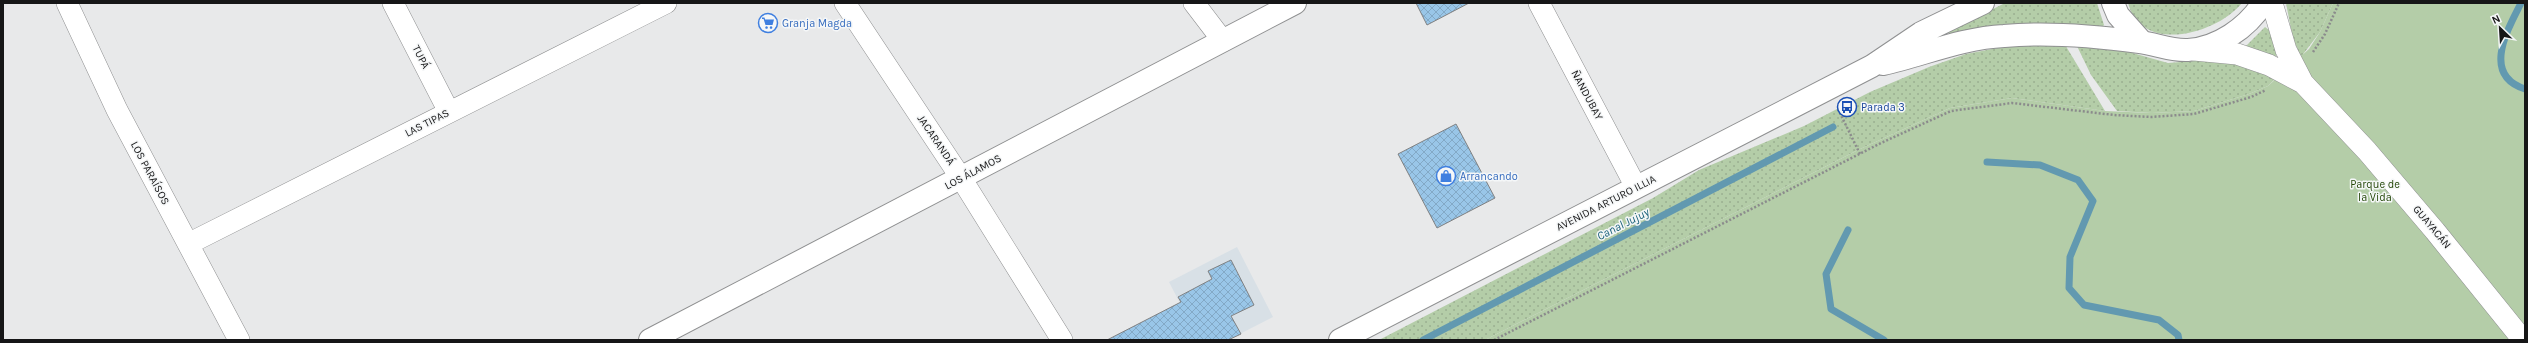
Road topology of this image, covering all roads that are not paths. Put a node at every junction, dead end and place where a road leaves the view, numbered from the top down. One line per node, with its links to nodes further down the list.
1 (67, 3): 20 (street, LOS PARAÍSOS)
2 (393, 3): 17 (street, TUPÁ)
3 (666, 3): 17 (street, LAS TIPAS)
4 (845, 3): 18 (street, JACARANDÁ)
5 (1194, 3): 12 (street)
6 (1295, 3): 12 (main road, LOS ÁLAMOS)
7 (1538, 3): 19 (street, ÑANDUBAY)
8 (1983, 3): 15 (main road, AVENIDA ARTURO ILLIA)
9 (2113, 3): 13 (main road)
10 (2263, 3): 14 (main road)
11 (2272, 3): 16 (street, GUAYACÁN)
12 (1223, 40): 18 (main road, LOS ÁLAMOS)
13 (2142, 42): 14 (main road, AVENIDA ARTURO ILLIA); 15 (main road, AVENIDA ARTURO ILLIA)
14 (2188, 50): 16 (street, GUAYACÁN)
15 (1872, 66): 19 (main road, AVENIDA ARTURO ILLIA)
16 (2302, 83): 25 (street, GUAYACÁN)
17 (449, 112): 20 (street, LAS TIPAS)
18 (961, 178): 22 (main road, LOS ÁLAMOS); 23 (street, JACARANDÁ)
19 (1636, 187): 24 (main road, AVENIDA ARTURO ILLIA)
20 (188, 244): 21 (street, LOS PARAÍSOS)
21 (239, 340)
22 (650, 340)
23 (1062, 340)
24 (1340, 340)
25 (2523, 340)

